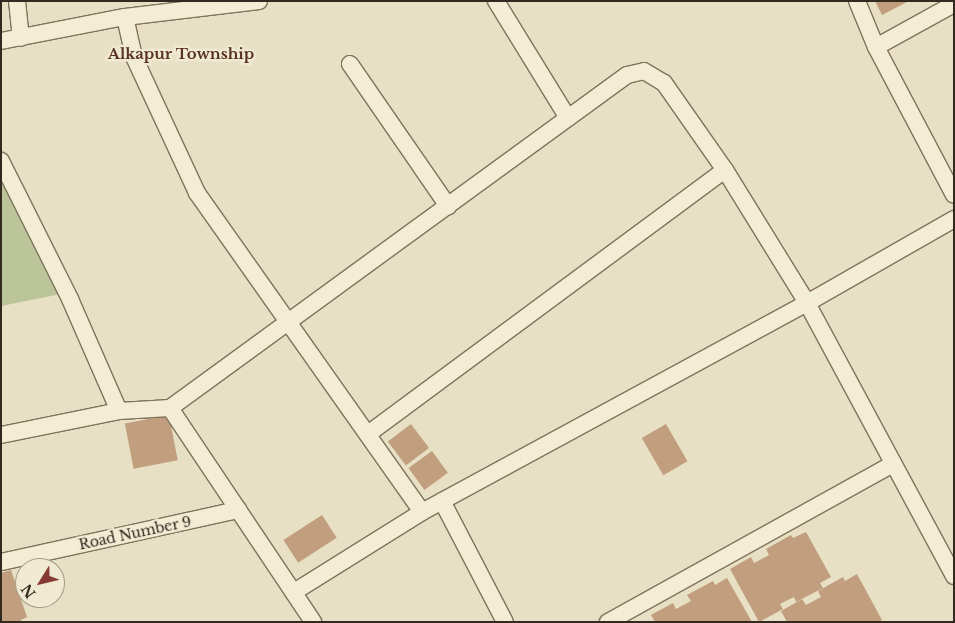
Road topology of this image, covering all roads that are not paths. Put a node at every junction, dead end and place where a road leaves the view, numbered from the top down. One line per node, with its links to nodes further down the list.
1 (17, 1): 7 (street)
2 (259, 1): 6 (street)
3 (496, 1): 11 (street)
4 (858, 1): 9 (street)
5 (954, 4): 9 (street)
6 (124, 17): 7 (street); 18 (street)
7 (21, 38): 8 (street)
8 (1, 41)
9 (876, 47): 14 (street)
10 (350, 64): 15 (street)
11 (568, 118): 13 (street); 15 (street)
12 (1, 161): 20 (street)
13 (724, 170): 17 (street); 21 (street)
14 (954, 195)
15 (448, 206): 18 (street)
16 (954, 219): 17 (street)
17 (807, 303): 23 (street); 24 (street)
18 (289, 322): 19 (street); 21 (street)
19 (170, 408): 20 (street); 25 (street)
20 (119, 411): 22 (street)
21 (368, 434): 26 (street)
22 (1, 436)
23 (894, 464): 28 (street); 32 (street)
24 (442, 502): 26 (street); 31 (street)
25 (238, 510): 27 (street, Road Number 9); 29 (street)
26 (422, 512): 29 (street)
27 (1, 562)
28 (954, 576)
29 (294, 592): 30 (street)
30 (313, 622)
31 (504, 622)
32 (608, 622)

